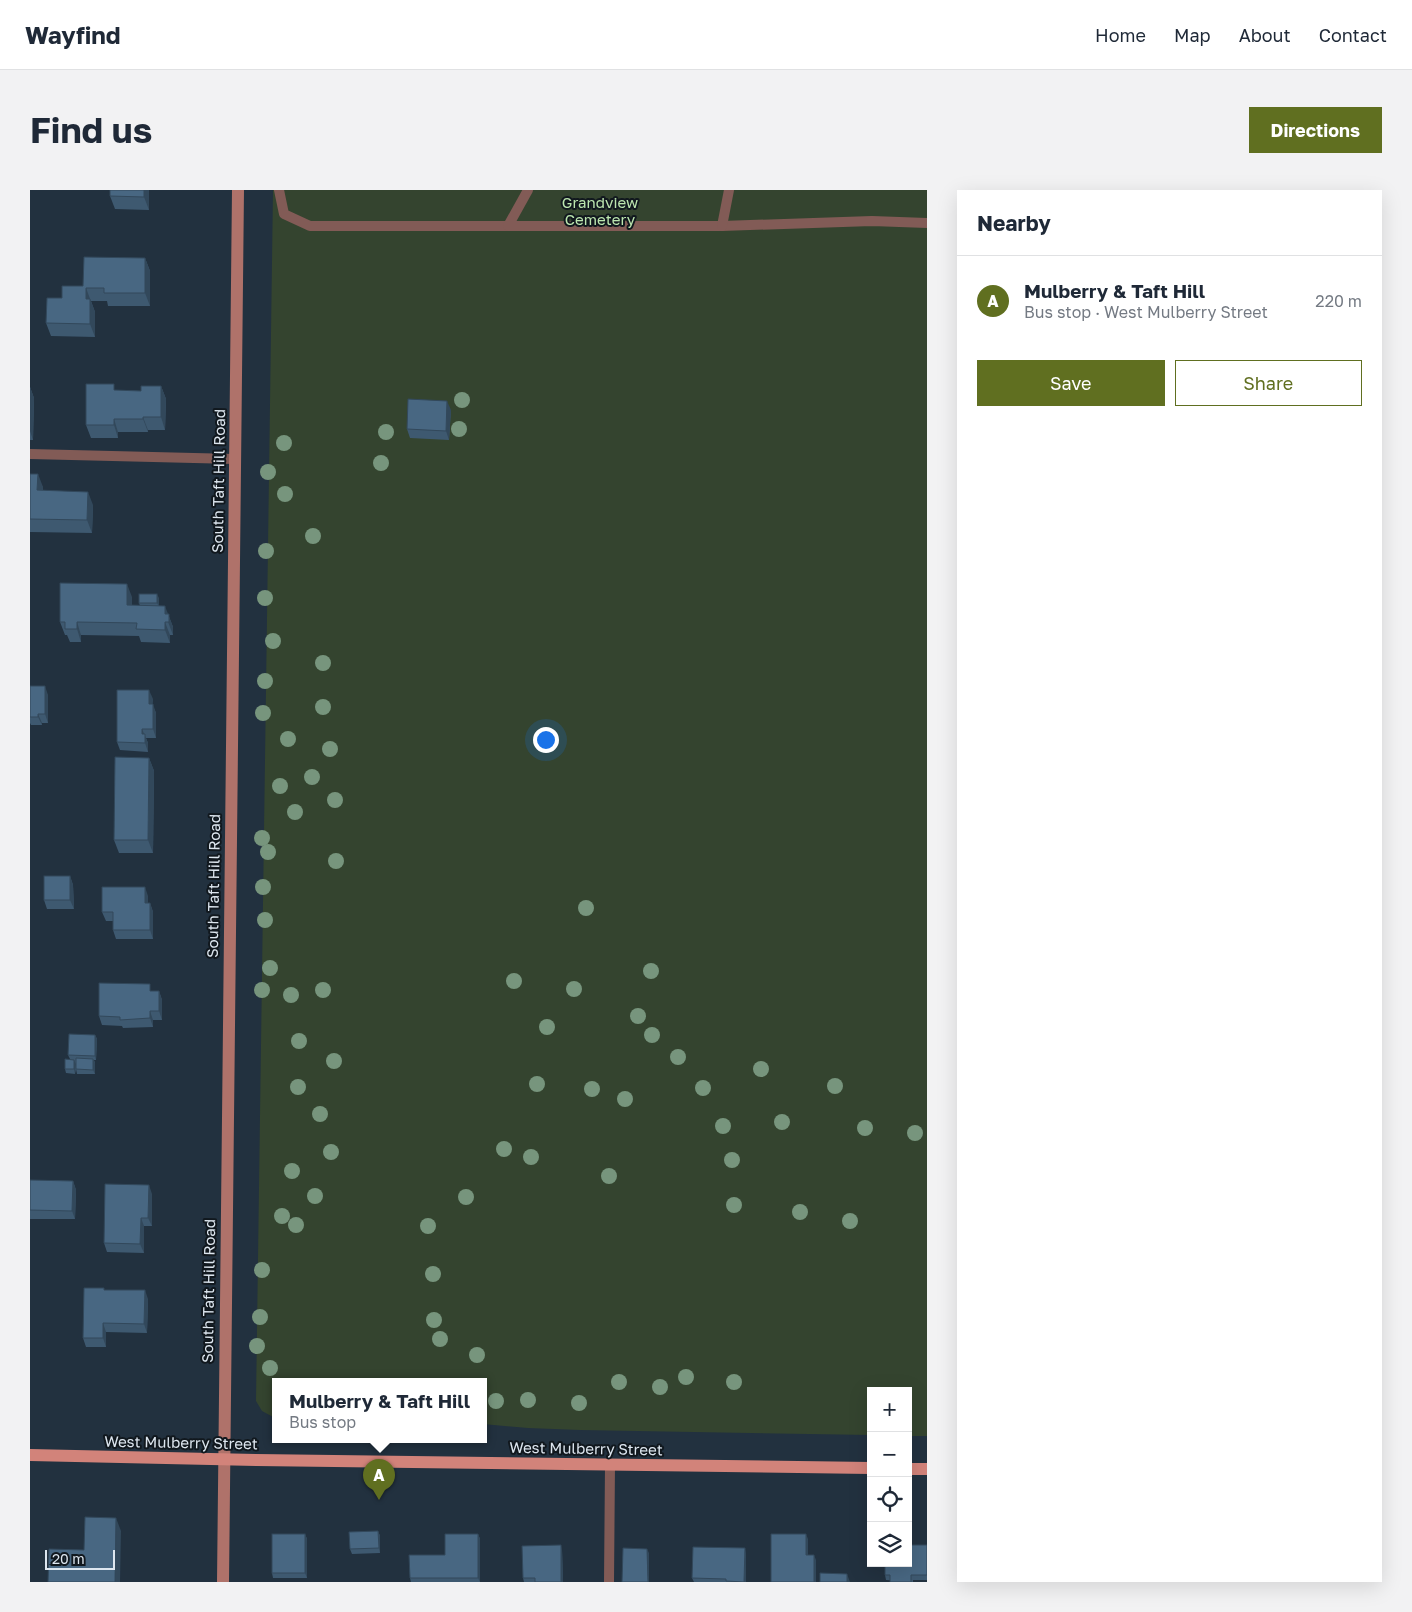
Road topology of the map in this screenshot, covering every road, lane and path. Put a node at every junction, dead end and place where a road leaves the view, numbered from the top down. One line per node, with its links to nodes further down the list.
1 (238, 190): 9 (main road, South Taft Hill Road)
2 (279, 190): 6 (lane)
3 (528, 190): 6 (lane)
4 (729, 190): 7 (lane)
5 (927, 223): 7 (lane)
6 (508, 226): 7 (lane)
7 (722, 226)
8 (30, 454): 9 (lane)
9 (235, 459): 11 (main road, South Taft Hill Road)
10 (30, 1455): 11 (main road, West Mulberry Street)
11 (223, 1460): 12 (main road, West Mulberry Street); 16 (main road, South Taft Hill Road)
12 (610, 1465): 13 (main road, West Mulberry Street); 17 (lane)
13 (867, 1468)
14 (912, 1469): 15 (main road)
15 (927, 1469)
16 (223, 1582)
17 (609, 1582)

